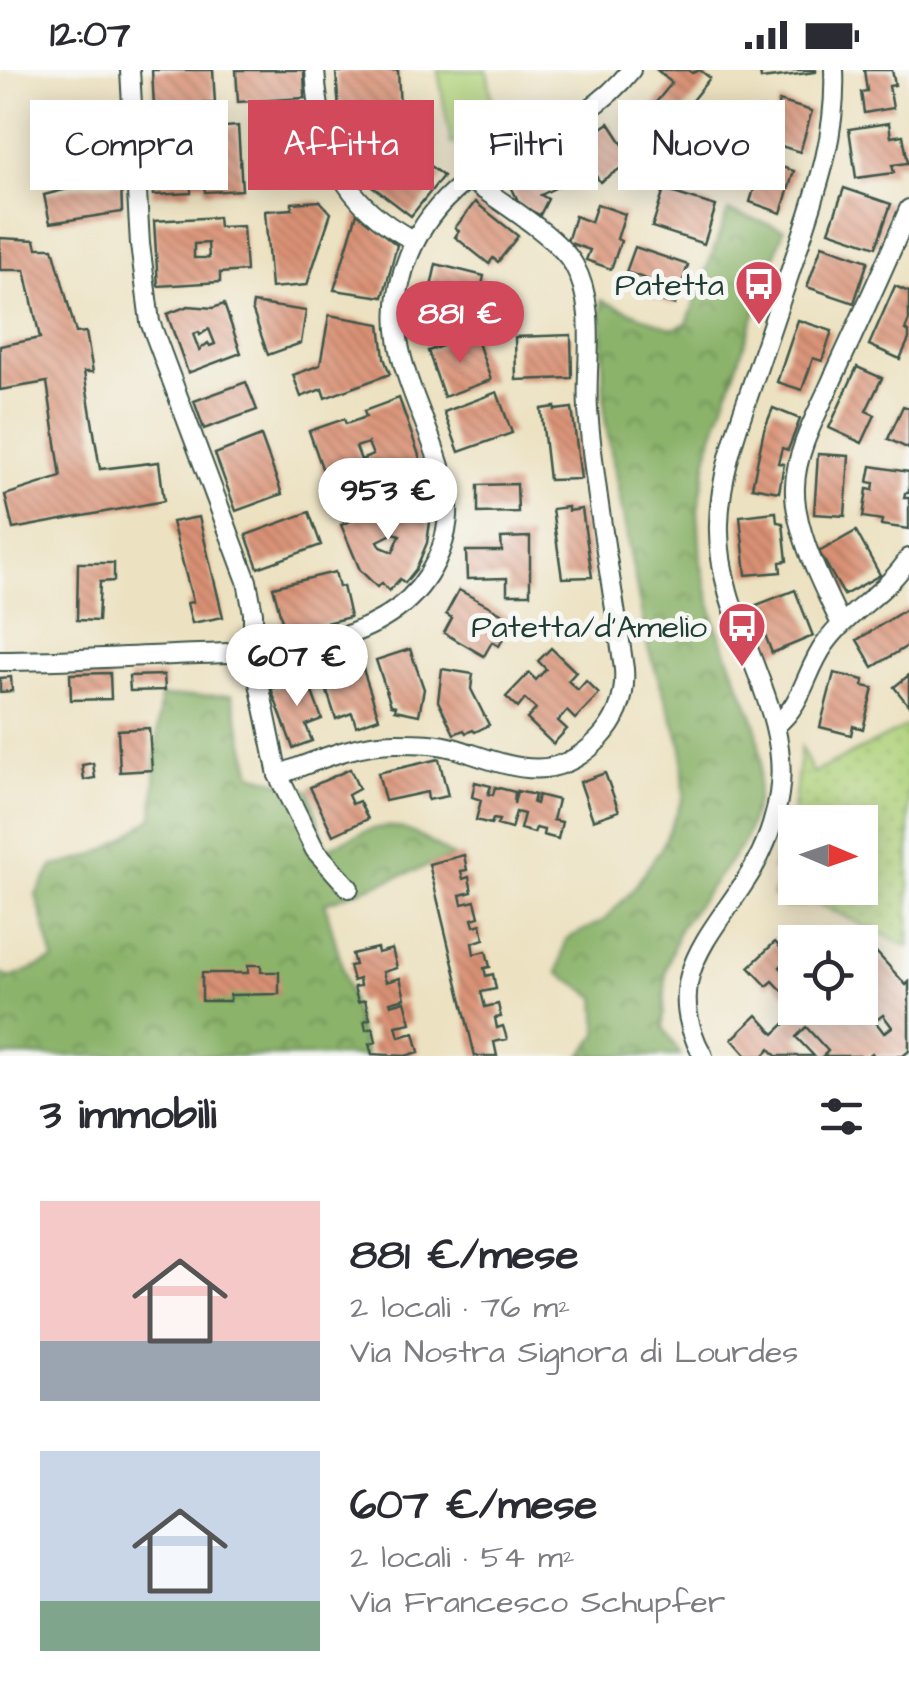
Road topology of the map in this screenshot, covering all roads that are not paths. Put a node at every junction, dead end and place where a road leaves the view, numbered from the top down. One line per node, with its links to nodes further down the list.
1 (130, 70): 12 (street)
2 (315, 70): 9 (street)
3 (630, 70): 5 (street)
4 (834, 70): 14 (street)
5 (598, 102)
6 (455, 190): 9 (street)
7 (483, 190): 15 (street)
8 (909, 209): 11 (street)
9 (415, 241): 12 (street)
10 (909, 558): 11 (street)
11 (841, 624): 14 (street)
12 (252, 654): 13 (street); 15 (street)
13 (0, 662)
14 (776, 725): 17 (street)
15 (278, 776): 16 (street)
16 (349, 888)
17 (703, 1056)

